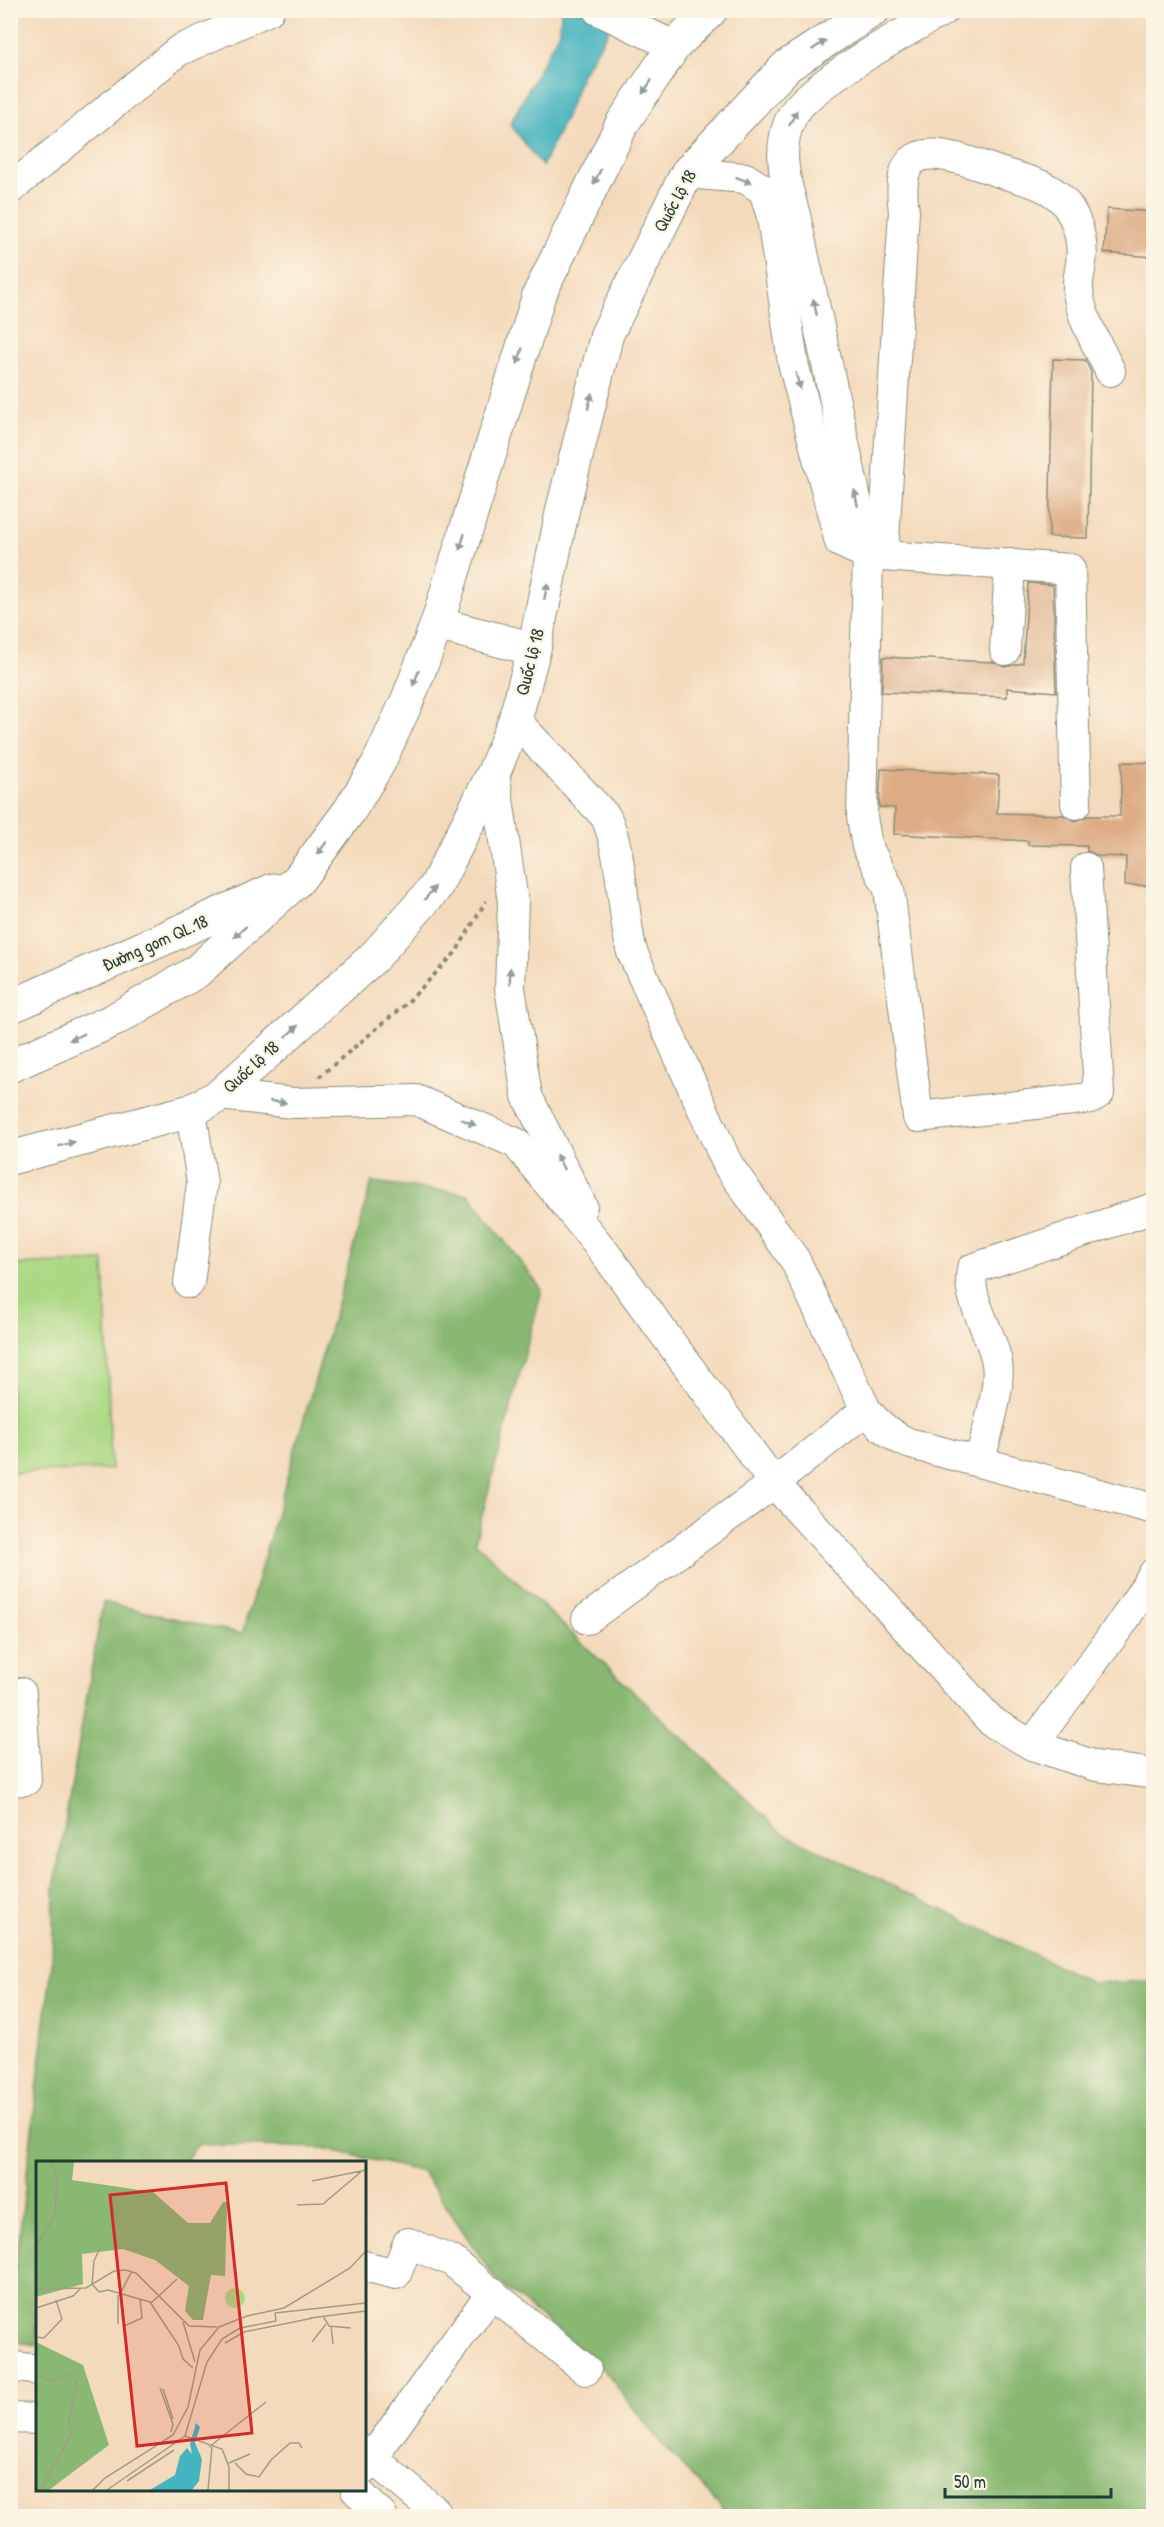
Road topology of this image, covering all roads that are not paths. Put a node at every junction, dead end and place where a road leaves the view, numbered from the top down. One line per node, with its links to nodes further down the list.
1 (269, 10): 8 (street)
2 (711, 10): 6 (highway)
3 (873, 10): 7 (highway, Quốc lộ 18, one-way to 3)
4 (945, 10): 10 (street, one-way to 4)
5 (606, 14): 6 (street)
6 (674, 46): 12 (highway, one-way to 12)
7 (687, 173): 10 (street, one-way to 10); 13 (highway, Quốc lộ 18, one-way to 7)
8 (10, 189)
9 (1110, 371): 10 (street)
10 (876, 556): 11 (street); 18 (street)
11 (1010, 564): 14 (street); 17 (street)
12 (437, 624): 13 (highway); 19 (highway, one-way to 19)
13 (534, 648): 15 (highway, Quốc lộ 18)
14 (1005, 650)
15 (515, 720): 16 (highway, Quốc lộ 18); 28 (street)
16 (494, 772): 22 (highway, Quốc lộ 18, one-way to 16); 26 (street, one-way to 16)
17 (1076, 804)
18 (1086, 868)
19 (299, 879): 20 (highway, Đường gom QL.18); 21 (highway, one-way to 21)
20 (10, 1007)
21 (10, 1066)
22 (220, 1095): 23 (highway, Quốc lộ 18); 26 (street, one-way to 26)
23 (191, 1111): 24 (highway, Quốc lộ 18, one-way to 23); 27 (street)
24 (10, 1158)
25 (1154, 1208): 29 (street)
26 (604, 1252): 30 (street)
27 (189, 1283)
28 (866, 1410): 29 (street); 30 (street)
29 (980, 1461): 31 (street)
30 (774, 1483): 33 (street); 35 (street)
31 (1154, 1509)
32 (1154, 1574): 35 (street)
33 (587, 1619)
34 (10, 1693): 37 (street)
35 (1032, 1745): 36 (street)
36 (1154, 1774)
37 (10, 1781)
38 (366, 2266): 39 (street)
39 (492, 2292): 42 (street); 45 (street)
40 (10, 2366): 41 (street)
41 (36, 2370)
42 (586, 2370)
43 (10, 2418): 44 (street)
44 (36, 2419)
45 (367, 2459): 48 (street)
46 (357, 2491): 47 (street)
47 (382, 2517)
48 (436, 2517)

